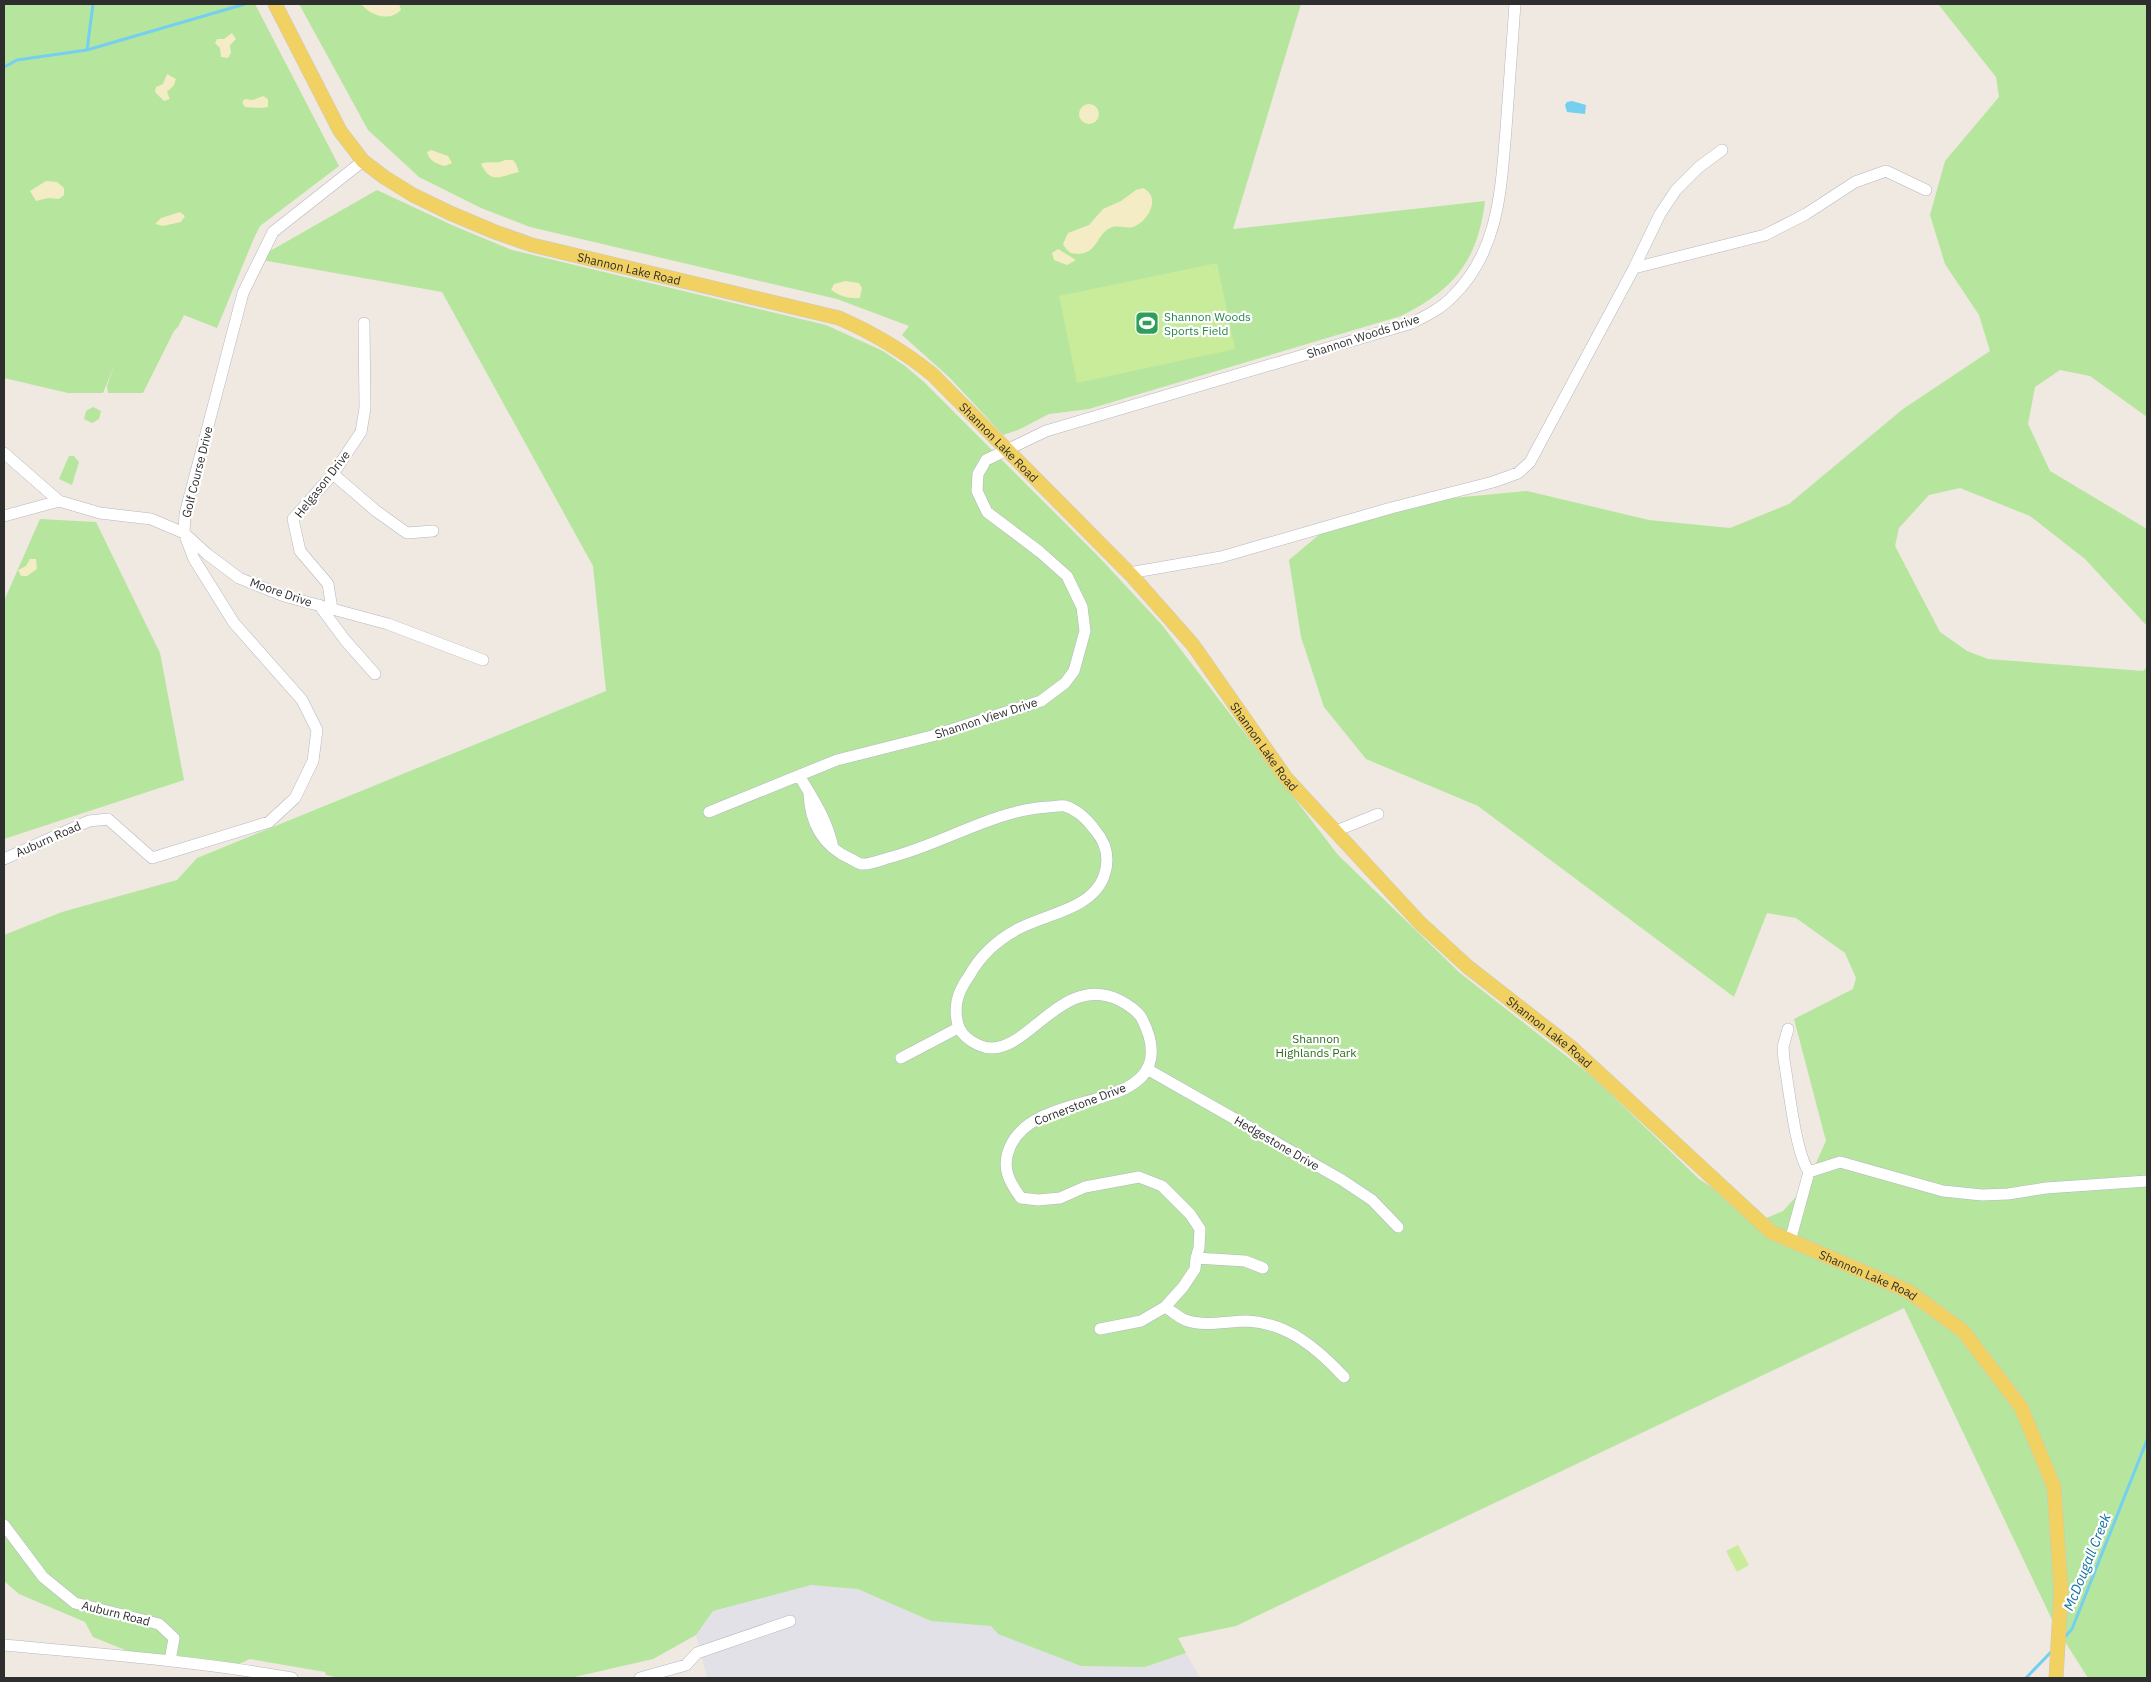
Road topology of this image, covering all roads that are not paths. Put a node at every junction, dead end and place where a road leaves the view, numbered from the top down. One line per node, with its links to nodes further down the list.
1 (275, 4): 4 (main road, Shannon Lake Road)
2 (1515, 4): 8 (street, Shannon Woods Drive)
3 (1722, 150): 6 (street)
4 (363, 161): 8 (main road, Shannon Lake Road); 14 (street, Golf Course Drive)
5 (1926, 190): 6 (street)
6 (1634, 268): 15 (street)
7 (364, 322): 10 (street, Helgason Drive)
8 (1007, 451): 15 (main road, Shannon Lake Road); 20 (street, Shannon View Drive)
9 (4, 453): 11 (street)
10 (333, 474): 13 (street); 17 (street, Helgason Drive)
11 (59, 501): 12 (street); 14 (street, Moore Drive)
12 (4, 516)
13 (433, 531)
14 (184, 533): 16 (street, Moore Drive); 24 (street, Golf Course Drive)
15 (1129, 573): 23 (main road, Shannon Lake Road)
16 (319, 606): 17 (street, Moore Drive); 19 (street)
17 (332, 609): 18 (street, Moore Drive)
18 (483, 660)
19 (375, 674)
20 (800, 777): 21 (street, Shannon View Drive); 26 (street)
21 (709, 812)
22 (1378, 814): 23 (street)
23 (1336, 831): 33 (main road, Shannon Lake Road)
24 (195, 844): 25 (street, Auburn Road)
25 (4, 858)
26 (958, 1028): 28 (street); 29 (street)
27 (1788, 1029): 30 (street)
28 (901, 1058)
29 (1147, 1069): 32 (street, Hedgestone Drive); 34 (street, Cornerstone Drive)
30 (1809, 1172): 31 (street); 33 (street)
31 (2147, 1181)
32 (1398, 1227)
33 (1790, 1241): 45 (main road, Shannon Lake Road)
34 (1196, 1258): 35 (street); 36 (street, Cornerstone Drive)
35 (1262, 1268)
36 (1165, 1307): 37 (street, Cornerstone Drive); 38 (street)
37 (1100, 1329)
38 (1344, 1378)
39 (4, 1525): 42 (street, Auburn Road)
40 (790, 1621): 44 (street)
41 (4, 1645): 42 (street)
42 (170, 1661): 43 (street)
43 (292, 1678)
44 (640, 1678)
45 (2056, 1678)

